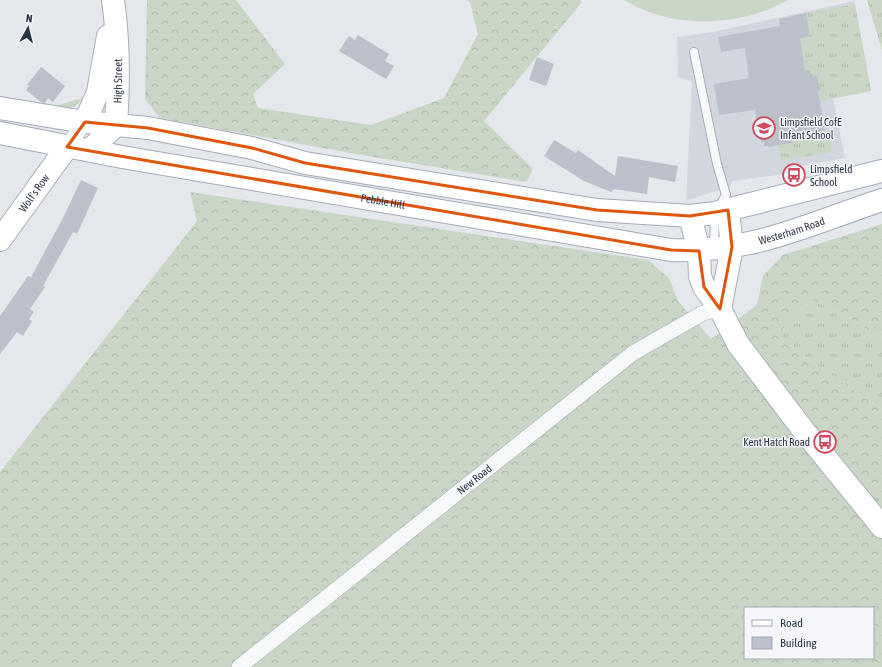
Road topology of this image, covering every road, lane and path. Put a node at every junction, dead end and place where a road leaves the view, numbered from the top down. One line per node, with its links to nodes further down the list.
1 (114, 1): 4 (main road, High Street); 5 (main road, High Street)
2 (694, 52): 11 (lane)
3 (0, 108): 4 (main road)
4 (85, 122): 5 (main road); 7 (street)
5 (116, 125): 8 (main road); 11 (main road)
6 (0, 133): 7 (main road)
7 (67, 147): 8 (main road, Pebble Hill); 12 (main road, Wolf's Row)
8 (90, 150): 13 (main road, Pebble Hill)
9 (882, 171): 11 (main road)
10 (882, 200): 13 (main road, Westerham Road)
11 (709, 213): 13 (main road); 13 (main road)
12 (0, 240)
13 (715, 249): 14 (main road); 14 (main road)
14 (720, 309): 15 (main road); 16 (street, New Road)
15 (882, 527)
16 (239, 667)

